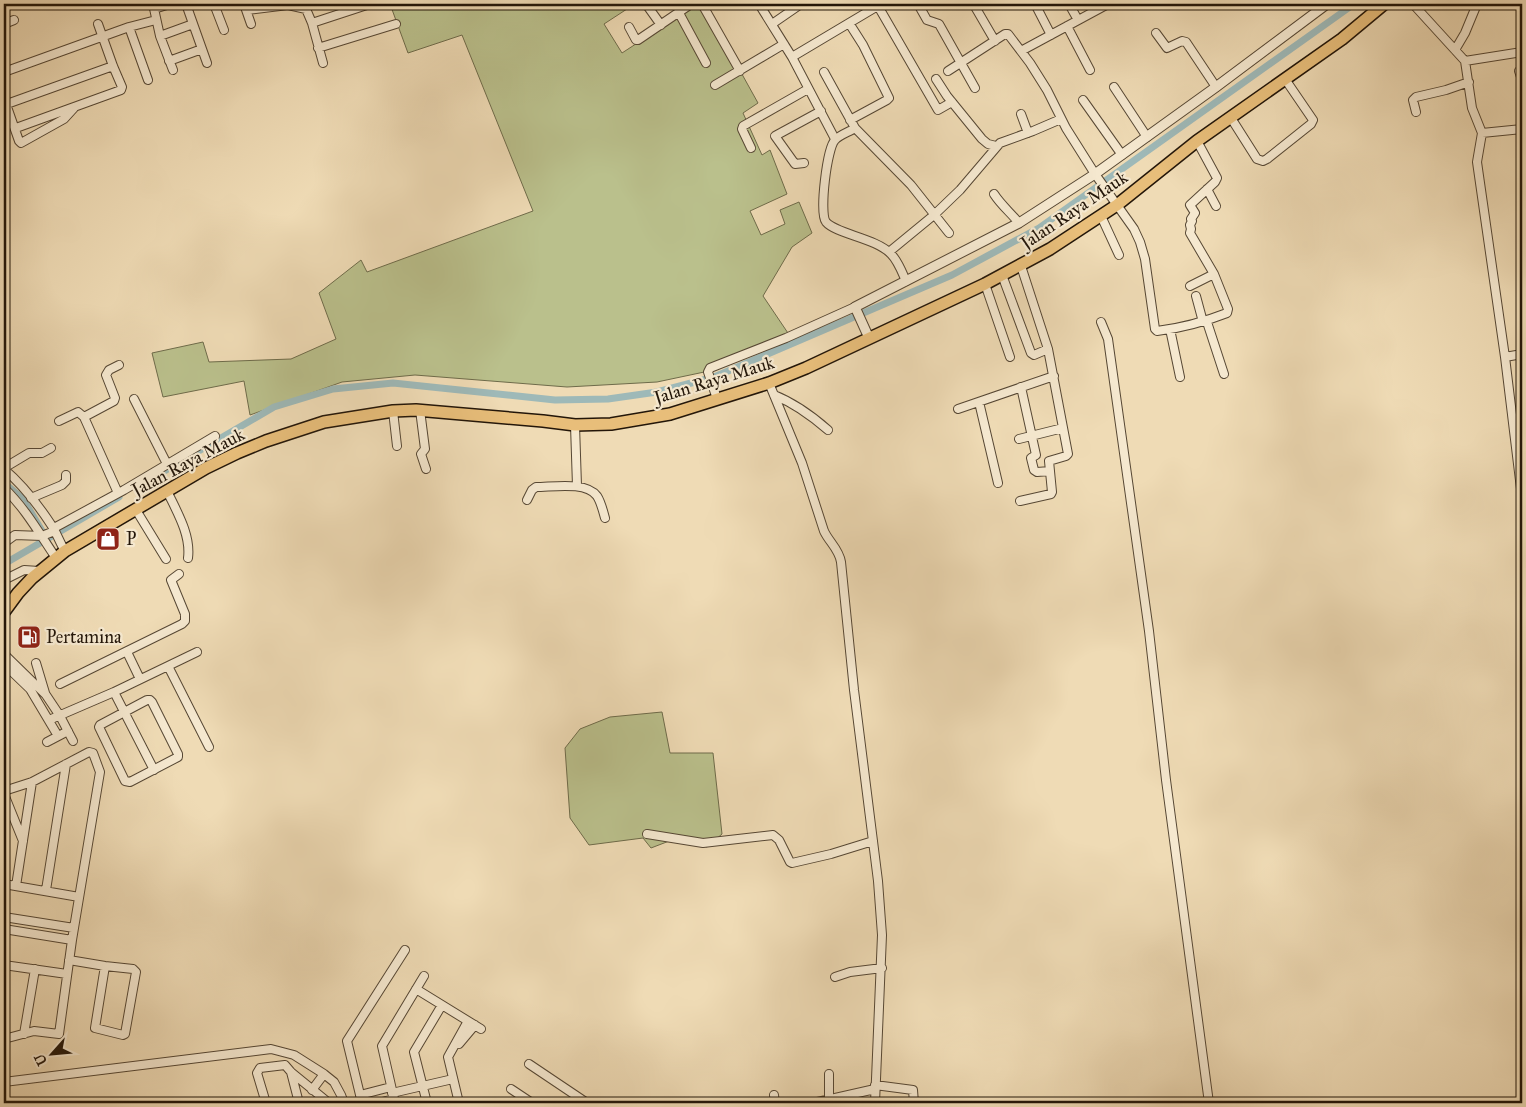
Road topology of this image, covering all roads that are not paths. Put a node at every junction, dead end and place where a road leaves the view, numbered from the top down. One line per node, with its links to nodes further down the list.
1 (170, 4): 20 (street)
2 (186, 4): 30 (street)
3 (214, 4): 38 (street)
4 (370, 4): 26 (street)
5 (646, 4): 34 (street)
6 (691, 4): 22 (street)
7 (702, 4): 63 (street)
8 (759, 4): 33 (street)
9 (801, 4): 33 (street)
10 (918, 4): 54 (street)
11 (1035, 4): 40 (street)
12 (1070, 4): 25 (street)
13 (1108, 4): 25 (street)
14 (1327, 4): 72 (street)
15 (1384, 4): 66 (main road, Jalan Raya Mauk)
16 (1414, 4): 47 (street)
17 (1478, 4): 47 (street)
18 (880, 5): 27 (street); 76 (street)
19 (974, 5): 43 (street)
20 (154, 6): 24 (street)
21 (246, 7): 26 (street); 31 (street)
22 (680, 9): 34 (street); 55 (street)
23 (14, 20): 28 (street)
24 (156, 20): 36 (street); 41 (street)
25 (1078, 20): 35 (street)
26 (312, 22): 45 (street)
27 (849, 23): 50 (street); 84 (street)
28 (4, 24)
29 (98, 24): 42 (street)
30 (193, 24): 41 (street); 46 (street)
31 (251, 24)
32 (396, 24): 45 (street)
33 (772, 24): 44 (street)
34 (660, 25): 37 (street)
35 (1068, 26): 40 (street); 59 (street)
36 (130, 27): 42 (street); 67 (street)
37 (628, 27)
38 (224, 30)
39 (1156, 32): 72 (street)
40 (1051, 35): 48 (street)
41 (160, 36): 51 (street)
42 (103, 37): 57 (street); 62 (street)
43 (995, 41): 48 (street); 54 (street)
44 (784, 44): 50 (street); 63 (street)
45 (318, 48): 56 (street)
46 (202, 49): 51 (street); 53 (street)
47 (1455, 50): 52 (street)
48 (1021, 51): 83 (street)
49 (1522, 52): 52 (street)
50 (792, 57): 74 (street)
51 (169, 61): 58 (street)
52 (1465, 61): 69 (street)
53 (207, 62)
54 (961, 62): 60 (street); 73 (street)
55 (706, 63)
56 (323, 64)
57 (113, 66): 77 (street); 78 (street)
58 (173, 70)
59 (1090, 70)
60 (948, 71)
61 (1519, 71): 68 (street)
62 (4, 72)
63 (740, 72): 70 (street)
64 (824, 72): 84 (street)
65 (936, 79): 76 (street)
66 (1285, 79): 82 (main road, Jalan Raya Mauk); 82 (street)
67 (148, 80)
68 (1522, 80)
69 (1469, 82): 80 (street); 89 (street)
70 (715, 85)
71 (1114, 87): 90 (street)
72 (1216, 87): 90 (street)
73 (976, 88)
74 (808, 89): 79 (street); 94 (street)
75 (1083, 100): 95 (street)
76 (952, 102): 93 (street)
77 (5, 105): 85 (street)
78 (76, 106): 85 (street); 85 (street)
79 (821, 111): 91 (street); 96 (street)
80 (1416, 112)
81 (1021, 114): 88 (street)
82 (1230, 118): 92 (main road, Jalan Raya Mauk)
83 (1060, 119): 88 (street); 97 (street)
84 (850, 120): 86 (street)
85 (16, 128)
86 (855, 128): 91 (street); 102 (street)
87 (1522, 129): 89 (street)
88 (1028, 133): 93 (street)
89 (1482, 133): 123 (street)
90 (1147, 137): 95 (street)
91 (835, 139): 106 (street)
92 (1197, 141): 98 (street); 100 (main road, Jalan Raya Mauk)
93 (996, 146): 102 (street)
94 (751, 148)
95 (1122, 155): 97 (street)
96 (804, 163)
97 (1097, 176): 100 (street); 104 (street)
98 (1207, 189): 101 (street); 109 (street)
99 (994, 194): 104 (street)
100 (1115, 203): 103 (main road, Jalan Raya Mauk); 118 (street)
101 (1216, 206)
102 (934, 215): 105 (street); 106 (street)
103 (1101, 216): 107 (street); 108 (main road, Jalan Raya Mauk)
104 (1019, 223): 111 (street)
105 (948, 233)
106 (889, 252): 111 (street)
107 (1119, 255)
108 (1021, 266): 110 (main road, Jalan Raya Mauk); 120 (street)
109 (1214, 274): 113 (street); 117 (street)
110 (1002, 275): 112 (main road, Jalan Raya Mauk); 120 (street)
111 (906, 280): 115 (street)
112 (985, 284): 119 (main road, Jalan Raya Mauk); 122 (street)
113 (1190, 286)
114 (1196, 296): 117 (street)
115 (856, 310): 119 (street); 131 (street)
116 (1101, 322): 246 (street)
117 (1205, 322): 118 (street); 125 (street)
118 (1170, 329): 127 (street)
119 (868, 335): 128 (main road, Jalan Raya Mauk)
120 (1048, 349): 126 (street)
121 (1522, 354): 123 (street)
122 (1010, 357)
123 (1505, 357): 157 (street)
124 (119, 365): 137 (street)
125 (1224, 374)
126 (1054, 376): 129 (street); 140 (street)
127 (1180, 377)
128 (769, 383): 130 (street); 131 (main road, Jalan Raya Mauk)
129 (1021, 387): 133 (street); 143 (street)
130 (774, 395): 141 (street); 197 (street)
131 (717, 396): 139 (main road, Jalan Raya Mauk)
132 (134, 399): 147 (street)
133 (979, 402): 134 (street); 152 (street)
134 (958, 409)
135 (420, 410): 136 (main road, Jalan Raya Mauk); 139 (main road, Jalan Raya Mauk); 149 (street)
136 (393, 411): 145 (street); 155 (main road, Jalan Raya Mauk)
137 (84, 418): 138 (street); 156 (street)
138 (59, 421)
139 (575, 426): 153 (street)
140 (1063, 428): 143 (street); 150 (street)
141 (828, 430)
142 (215, 436): 147 (street)
143 (1032, 436): 144 (street); 150 (street)
144 (1019, 439)
145 (398, 446)
146 (51, 448): 148 (street)
147 (167, 464): 156 (street)
148 (4, 468): 158 (street)
149 (426, 470)
150 (1050, 471): 160 (street)
151 (66, 475): 158 (street)
152 (998, 483)
153 (577, 486): 159 (street); 162 (street)
154 (4, 488): 164 (street)
155 (167, 491): 161 (main road, Jalan Raya Mauk); 167 (street)
156 (118, 493): 163 (street)
157 (1522, 497)
158 (31, 498): 163 (street)
159 (527, 500)
160 (1020, 501)
161 (136, 510): 166 (main road, Jalan Raya Mauk); 168 (street)
162 (605, 518)
163 (53, 530): 164 (street); 166 (street)
164 (43, 537): 165 (street); 166 (street)
165 (4, 543)
166 (59, 551): 169 (main road, Jalan Raya Mauk)
167 (188, 558)
168 (166, 559)
169 (39, 571): 171 (street); 172 (main road, Jalan Raya Mauk)
170 (179, 574): 173 (street)
171 (4, 580)
172 (4, 612)
173 (127, 652): 179 (street); 180 (street)
174 (197, 652): 178 (street)
175 (4, 654): 181 (street)
176 (36, 663): 183 (street)
177 (4, 664): 181 (street)
178 (168, 666): 179 (street); 191 (street)
179 (140, 679): 182 (street)
180 (60, 684)
181 (33, 686): 183 (street); 186 (street)
182 (114, 692): 184 (street); 185 (street)
183 (46, 695): 185 (street)
184 (124, 712): 193 (street); 193 (street); 193 (street)
185 (60, 716): 186 (street); 187 (street)
186 (49, 720): 188 (street)
187 (68, 731): 188 (street); 190 (street)
188 (58, 736): 189 (street)
189 (47, 742)
190 (73, 742)
191 (209, 747)
192 (66, 764): 194 (street); 201 (street); 202 (street)
193 (154, 770)
194 (32, 782): 195 (street); 198 (street)
195 (4, 792): 198 (street)
196 (647, 834): 197 (street)
197 (873, 840): 211 (street)
198 (24, 842): 200 (street)
199 (4, 884): 200 (street)
200 (16, 886): 201 (street)
201 (46, 890): 202 (street)
202 (79, 897): 204 (street)
203 (4, 917): 204 (street)
204 (74, 928): 206 (street)
205 (4, 929): 206 (street)
206 (72, 940): 208 (street)
207 (405, 950): 231 (street)
208 (69, 960): 210 (street); 213 (street)
209 (4, 966): 212 (street)
210 (105, 966): 210 (street)
211 (882, 968): 215 (street); 227 (street)
212 (35, 969): 213 (street); 218 (street)
213 (67, 974): 218 (street)
214 (424, 976): 216 (street)
215 (835, 977)
216 (416, 989): 217 (street); 230 (street)
217 (442, 1005): 224 (street); 226 (street)
218 (24, 1034): 219 (street)
219 (4, 1039)
220 (529, 1064): 233 (street)
221 (291, 1072): 229 (street); 234 (street); 235 (street)
222 (324, 1074): 225 (street); 229 (street); 237 (street)
223 (829, 1074): 232 (street)
224 (453, 1079): 226 (street); 240 (street)
225 (4, 1082)
226 (423, 1086): 230 (street); 239 (street)
227 (875, 1087): 232 (street); 244 (street); 245 (street)
228 (511, 1089): 241 (street)
229 (312, 1090): 236 (street)
230 (393, 1096): 231 (street); 238 (street)
231 (361, 1099): 237 (street)
232 (829, 1099): 243 (street)
233 (576, 1101): 242 (street)
234 (266, 1103)
235 (298, 1103)
236 (324, 1103)
237 (346, 1103)
238 (378, 1103)
239 (427, 1103)
240 (459, 1103)
241 (532, 1103)
242 (587, 1103)
243 (813, 1103)
244 (875, 1103)
245 (914, 1103)
246 (1209, 1103)

